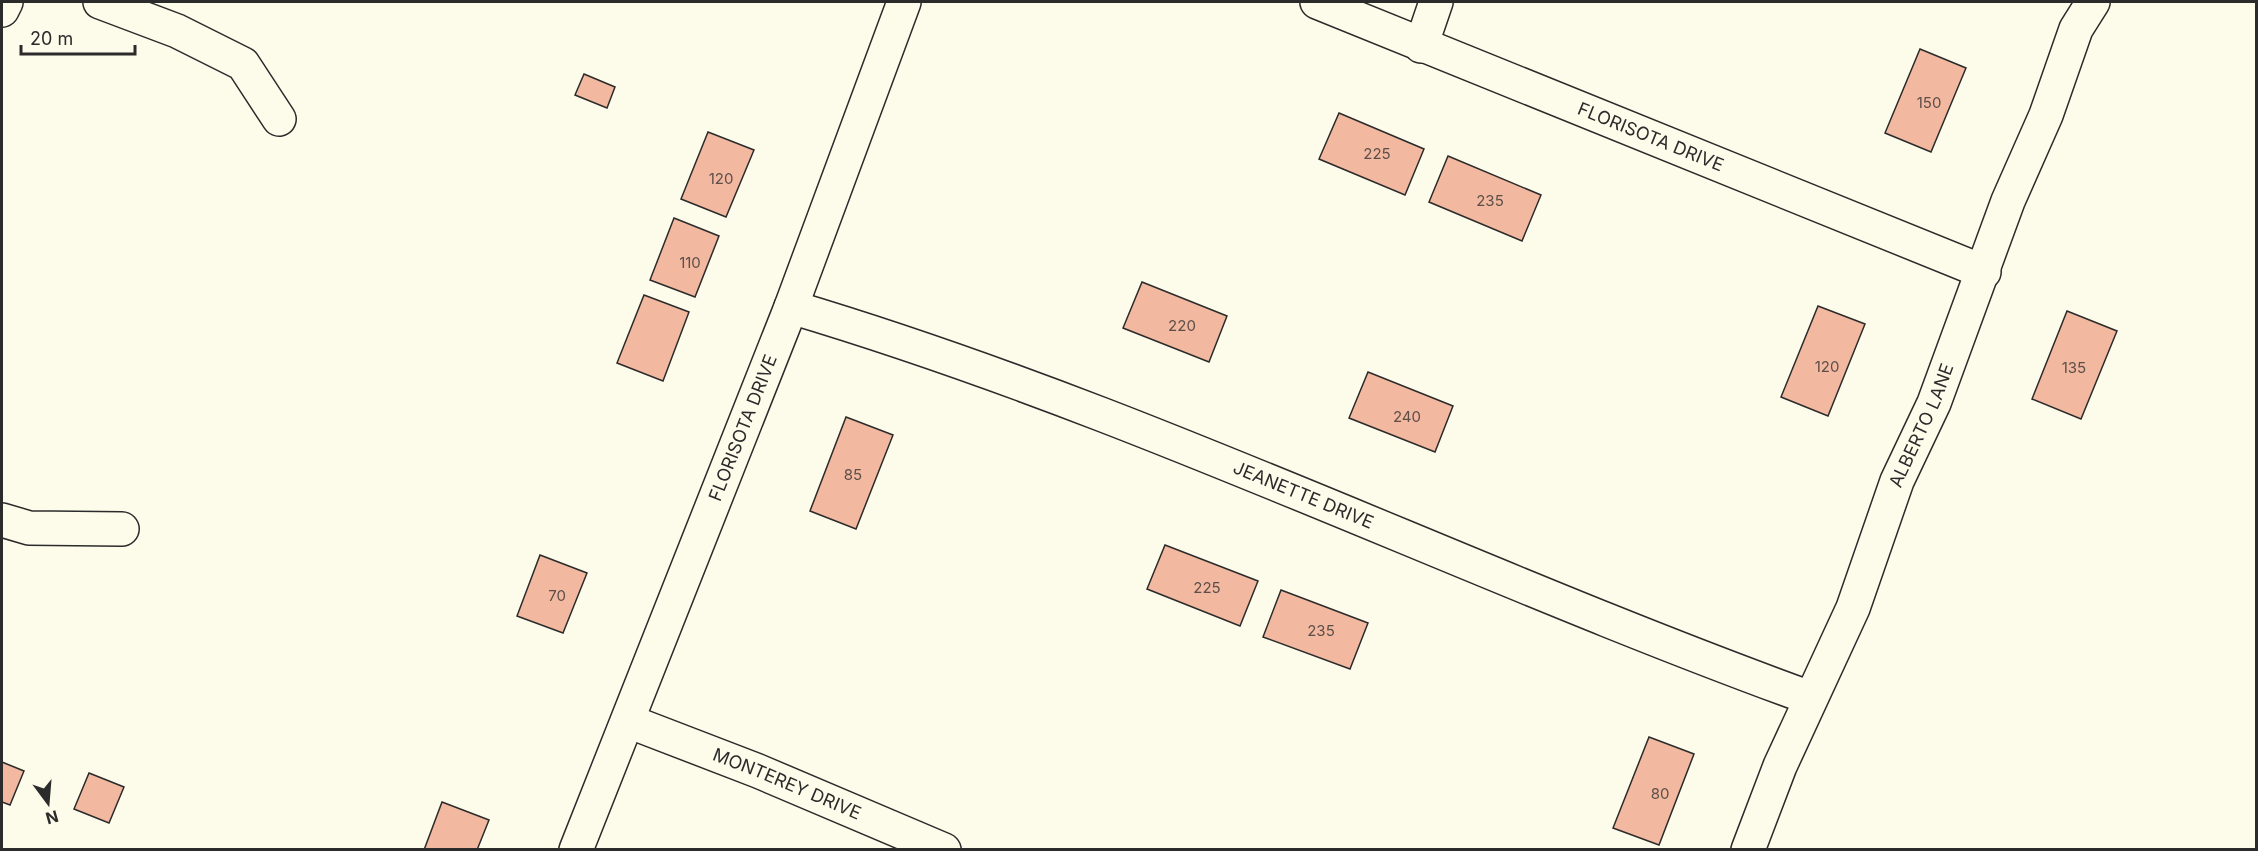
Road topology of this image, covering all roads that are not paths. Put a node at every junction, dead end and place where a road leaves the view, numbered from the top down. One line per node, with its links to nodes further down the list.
1 (6, 2): 7 (street)
2 (100, 2): 9 (street)
3 (903, 2): 11 (street, FLORISOTA DRIVE)
4 (1317, 2): 8 (street, FLORISOTA DRIVE)
5 (1436, 2): 8 (street)
6 (2093, 2): 10 (street, ALBERTO LANE)
7 (2, 10)
8 (1421, 46): 10 (street, FLORISOTA DRIVE)
9 (279, 119)
10 (1984, 272): 14 (street, ALBERTO LANE)
11 (791, 307): 14 (street, JEANETTE DRIVE); 15 (street, FLORISOTA DRIVE)
12 (2, 519): 13 (street)
13 (122, 529)
14 (1810, 698): 18 (street, ALBERTO LANE)
15 (628, 721): 16 (street, FLORISOTA DRIVE); 17 (street, MONTEREY DRIVE)
16 (576, 849)
17 (944, 849)
18 (1748, 849)

